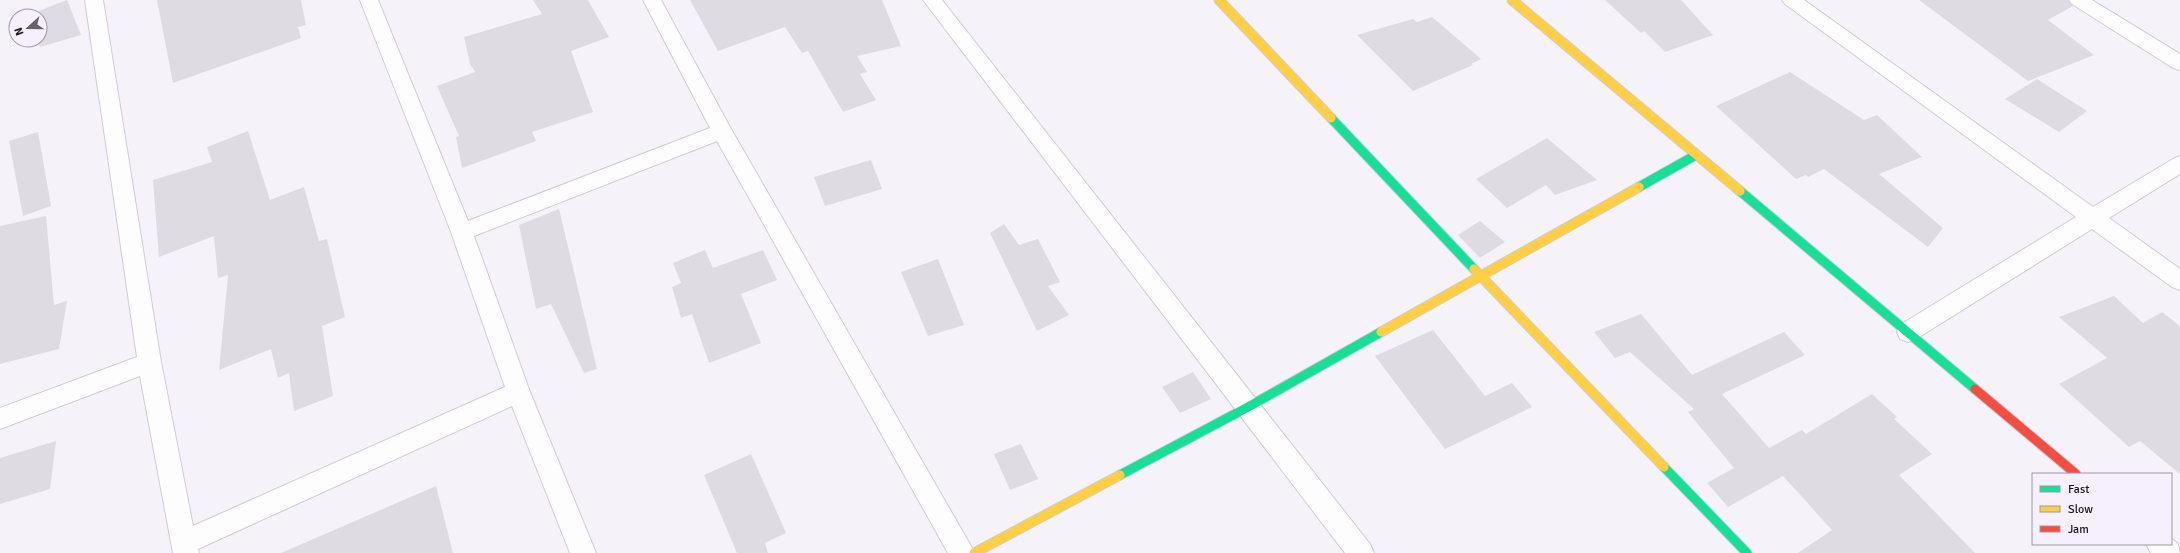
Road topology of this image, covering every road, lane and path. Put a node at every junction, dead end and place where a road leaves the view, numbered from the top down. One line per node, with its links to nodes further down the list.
1 (94, 0): 18 (street)
2 (369, 0): 14 (street)
3 (652, 0): 10 (street)
4 (932, 0): 20 (street)
5 (1220, 0): 15 (street)
6 (1512, 0): 11 (street)
7 (1791, 0): 13 (street)
8 (2078, 0): 9 (street)
9 (2180, 63)
10 (722, 131): 14 (street); 26 (street)
11 (1696, 155): 15 (street); 17 (street)
12 (2180, 164): 13 (street)
13 (2092, 217): 16 (street); 17 (street)
14 (462, 232): 19 (street)
15 (1480, 276): 20 (street); 29 (street)
16 (2180, 281)
17 (1908, 332): 22 (street)
18 (149, 362): 21 (street); 24 (street)
19 (518, 392): 24 (street); 25 (street)
20 (1248, 407): 27 (street); 28 (street)
21 (0, 419)
22 (2075, 473)
23 (2160, 545): 30 (street)
24 (185, 548)
25 (583, 553)
26 (962, 553)
27 (974, 553)
28 (1360, 553)
29 (1747, 553)
30 (2169, 553)

